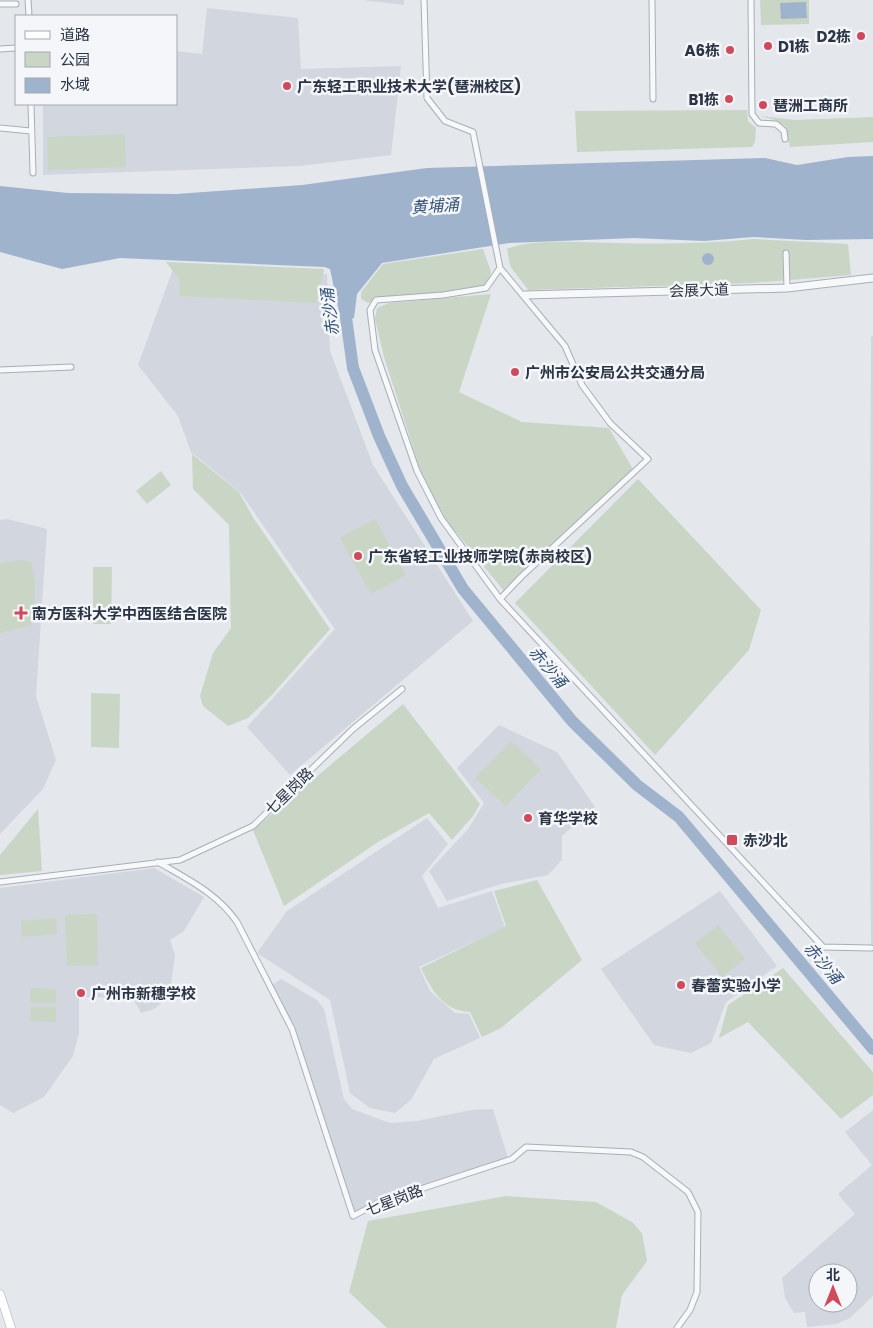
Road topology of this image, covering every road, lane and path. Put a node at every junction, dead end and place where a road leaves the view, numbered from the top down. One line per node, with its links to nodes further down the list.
1 (28, 0): 7 (street)
2 (424, 0): 19 (street)
3 (652, 0): 10 (street)
4 (751, 0): 13 (street)
5 (0, 4): 6 (street)
6 (16, 4)
7 (29, 15)
8 (15, 48): 9 (street)
9 (0, 49)
10 (653, 99)
11 (31, 105): 15 (street)
12 (759, 112): 13 (street)
13 (752, 113): 16 (street)
14 (0, 128): 15 (street)
15 (31, 131): 17 (street)
16 (785, 139)
17 (34, 173)
18 (786, 253): 21 (street)
19 (500, 268): 22 (street); 25 (street)
20 (873, 278): 21 (street, 会展大道)
21 (787, 288): 22 (street, 会展大道)
22 (525, 295): 25 (street)
23 (71, 367): 24 (street)
24 (0, 370)
25 (500, 599): 29 (street)
26 (402, 689): 27 (street, 七星岗路)
27 (158, 862): 28 (street, 七星岗路); 32 (street, 七星岗路)
28 (0, 882)
29 (871, 948)
30 (0, 1294): 31 (main road)
31 (11, 1328)
32 (677, 1328)

